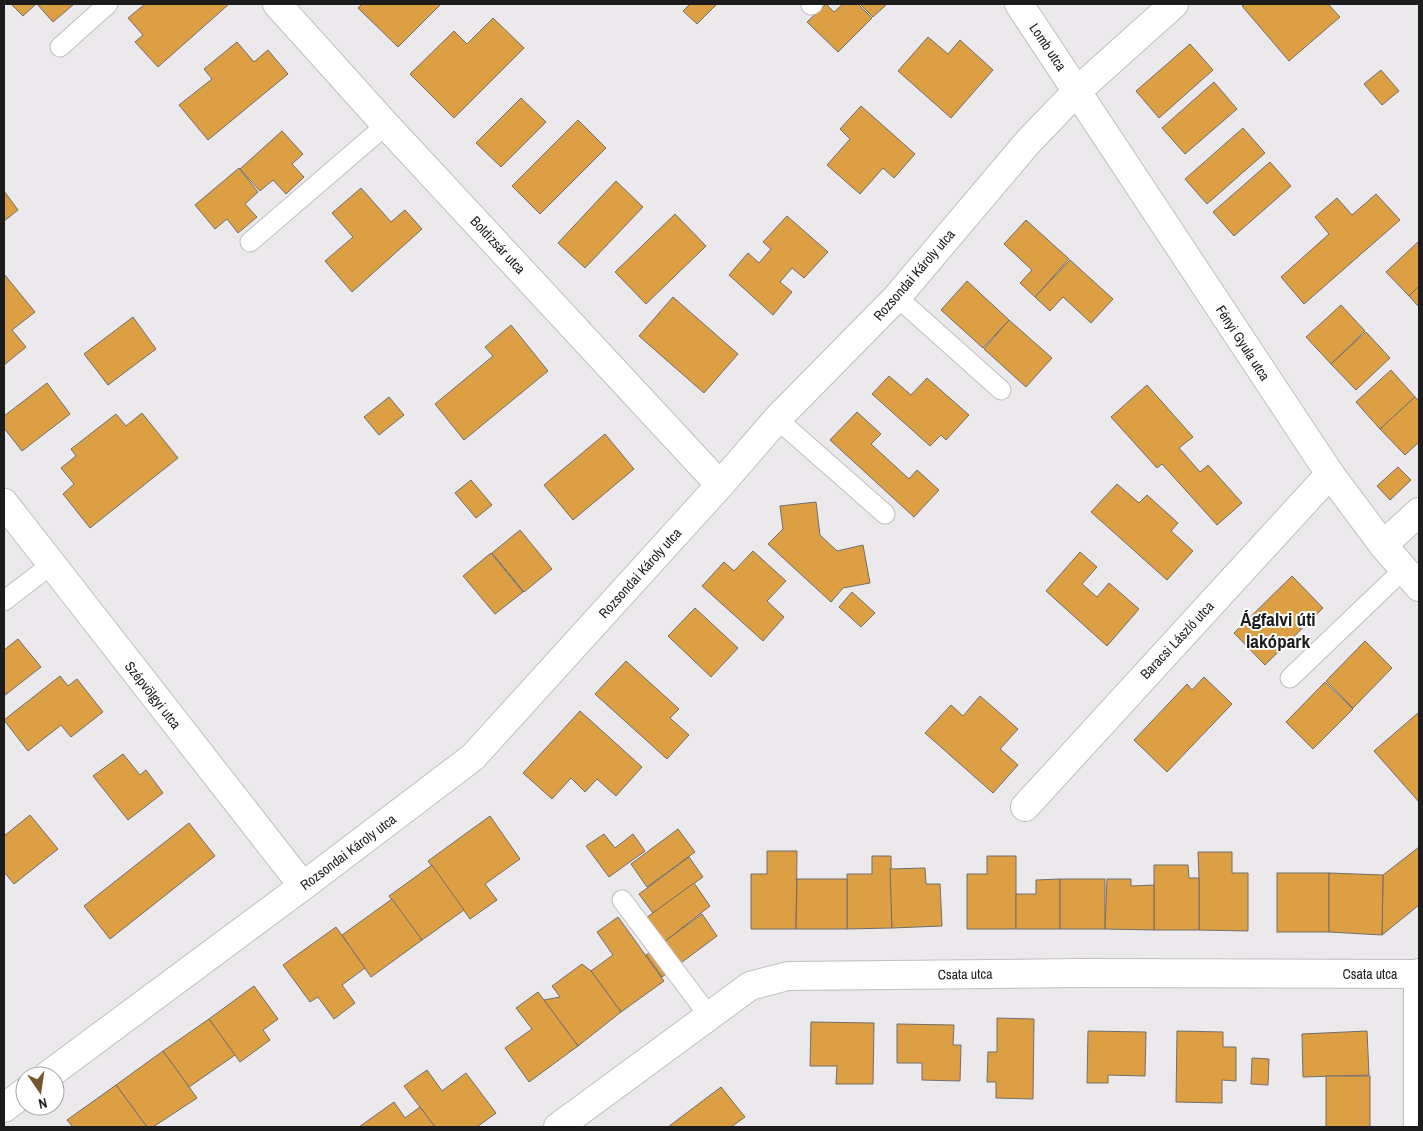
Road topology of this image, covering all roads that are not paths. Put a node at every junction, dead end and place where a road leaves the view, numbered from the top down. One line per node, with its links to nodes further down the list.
1 (108, 4): 5 (lane)
2 (277, 4): 7 (street, Boldizsár utca)
3 (1019, 4): 6 (street, Lomb utca)
4 (1174, 4): 6 (street, Rozsondai Károly utca)
5 (60, 47)
6 (1077, 91): 9 (street, Rozsondai Károly utca); 12 (street, Fényi Gyula utca)
7 (386, 125): 8 (lane); 13 (street, Boldizsár utca)
8 (250, 242)
9 (896, 297): 10 (lane); 11 (street, Rozsondai Károly utca)
10 (1001, 390)
11 (777, 419): 13 (street, Rozsondai Károly utca); 16 (lane)
12 (1330, 474): 17 (street, Fényi Gyula utca); 22 (street, Baracsi László utca)
13 (720, 485): 23 (street, Rozsondai Károly utca)
14 (4, 503): 18 (street, Szépvölgyi utca)
15 (1419, 512): 17 (street)
16 (885, 514)
17 (1383, 545): 19 (street, Fényi Gyula utca)
18 (52, 564): 20 (lane); 23 (street, Szépvölgyi utca)
19 (1412, 578): 21 (lane)
20 (4, 601)
21 (1290, 678)
22 (1025, 807)
23 (303, 886): 27 (street, Rozsondai Károly utca)
24 (622, 900): 26 (lane)
25 (1419, 973): 26 (street, Csata utca); 31 (street)
26 (709, 1016): 30 (street, Csata utca)
27 (60, 1066)
28 (15, 1100): 29 (street)
29 (4, 1108)
30 (558, 1127)
31 (1418, 1127)

